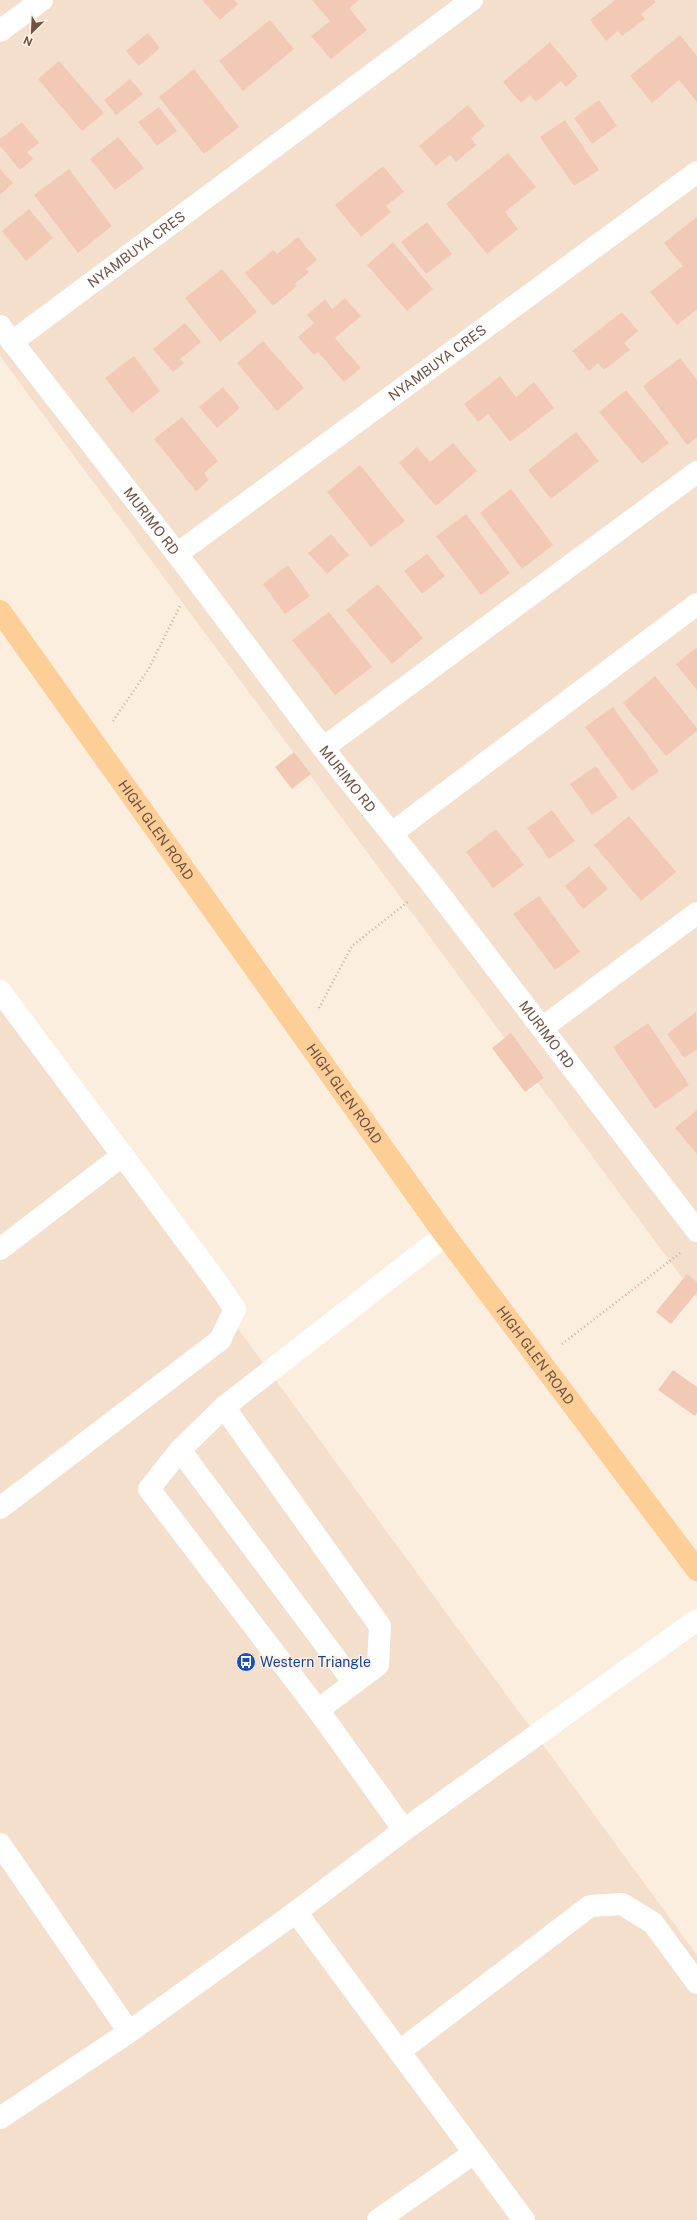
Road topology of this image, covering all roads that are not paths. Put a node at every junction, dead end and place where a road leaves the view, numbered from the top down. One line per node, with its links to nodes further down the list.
1 (42, 0): 3 (street)
2 (472, 0): 5 (street, NYAMBUYA CRES)
3 (0, 31)
4 (697, 172): 7 (street, NYAMBUYA CRES)
5 (6, 334): 7 (street, MURIMO RD)
6 (697, 472): 10 (street)
7 (177, 554): 10 (street, MURIMO RD)
8 (697, 604): 11 (street)
9 (0, 611): 17 (main road, HIGH GLEN ROAD)
10 (323, 748): 11 (street, MURIMO RD)
11 (392, 833): 14 (street, MURIMO RD)
12 (697, 912): 14 (street)
13 (4, 1004): 15 (street)
14 (542, 1028): 16 (street, MURIMO RD)
15 (123, 1155): 18 (street); 21 (street)
16 (697, 1232)
17 (445, 1236): 19 (street); 22 (main road, HIGH GLEN ROAD)
18 (0, 1249)
19 (224, 1407): 20 (street); 24 (street)
20 (180, 1450): 24 (street); 25 (street)
21 (0, 1508)
22 (697, 1570)
23 (697, 1620): 26 (street)
24 (354, 1683): 25 (street)
25 (318, 1710): 26 (street)
26 (404, 1830): 28 (street)
27 (0, 1844): 30 (street)
28 (296, 1912): 30 (street); 31 (street)
29 (697, 1983): 31 (street)
30 (129, 2032): 32 (street)
31 (400, 2051): 33 (street)
32 (0, 2118)
33 (474, 2153): 34 (street); 35 (street)
34 (378, 2220)
35 (524, 2220)

